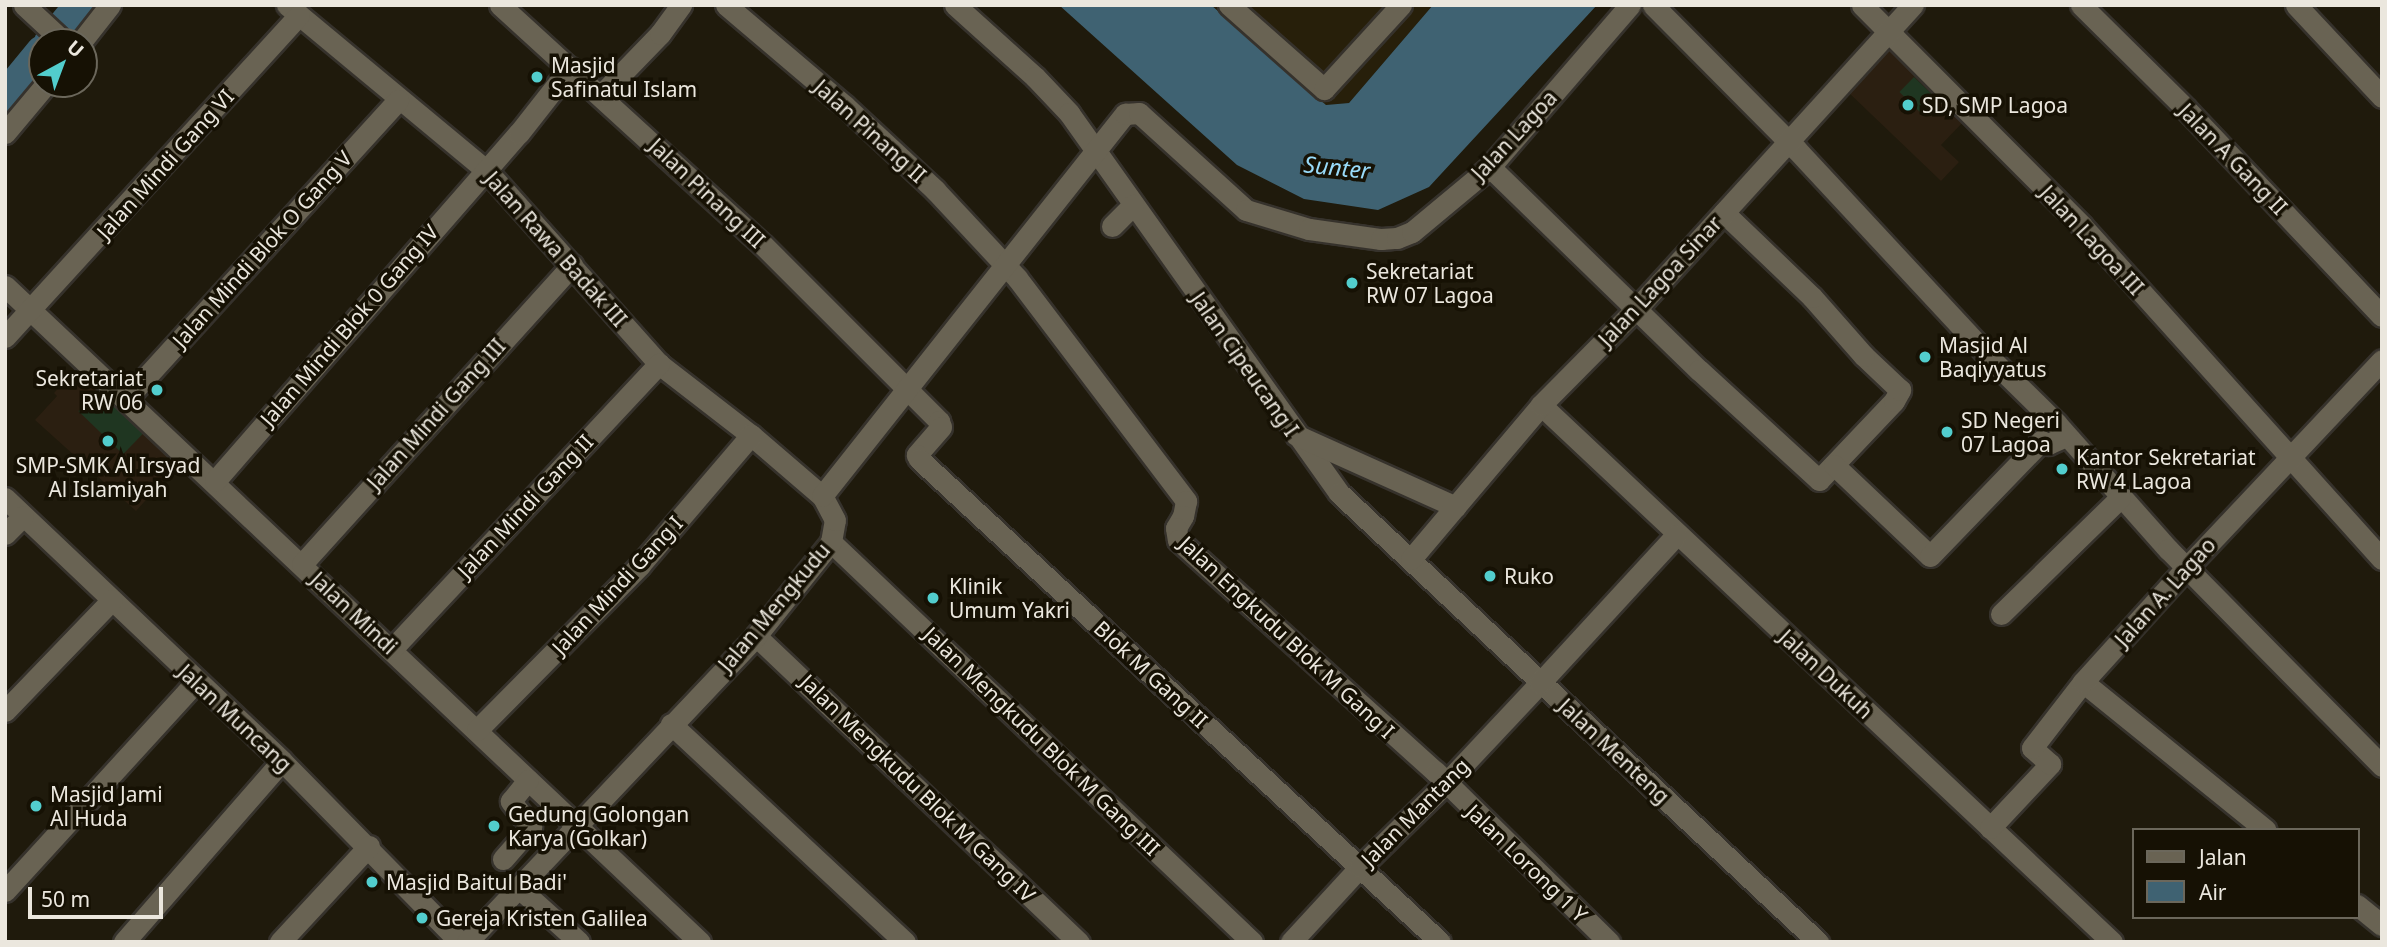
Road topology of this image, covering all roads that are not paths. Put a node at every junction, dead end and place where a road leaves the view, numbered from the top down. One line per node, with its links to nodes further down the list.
1 (24, 5): 16 (street)
2 (110, 5): 17 (street)
3 (500, 5): 19 (street, Jalan Pinang III)
4 (681, 5): 20 (street)
5 (726, 5): 33 (street, Jalan Pinang II)
6 (954, 5): 26 (street, Jalan Cipeucang I)
7 (1228, 5): 8 (street)
8 (1401, 5)
9 (1630, 5): 27 (street, Jalan Lagoa)
10 (1653, 5): 25 (street)
11 (1862, 5): 18 (street, Jalan Lagoa III)
12 (1913, 5): 18 (street, Jalan Lagoa Sinar)
13 (2081, 5): 37 (street, Jalan A Gang II)
14 (2296, 5): 21 (street)
15 (293, 10): 23 (street, Jalan Rawa Badak III); 36 (street, Jalan Mindi Gang VI)
16 (49, 28)
17 (92, 28)
18 (1887, 32): 25 (street, Jalan Lagoa Sinar); 47 (street, Jalan Lagoa III)
19 (570, 68): 20 (street, Jalan Pinang III); 28 (street, Jalan Mindi Blok 0 Gang IV)
20 (601, 95): 41 (street, Jalan Pinang III)
21 (2382, 97)
22 (34, 98): 24 (street)
23 (398, 100): 28 (street, Jalan Rawa Badak III); 42 (street, Jalan Mindi Blok O Gang V)
24 (5, 133)
25 (1789, 142): 30 (street, Jalan Lagoa Sinar); 46 (street)
26 (1096, 154): 27 (street, Jalan Lagoa); 29 (street, Jalan Cipeucang I); 33 (street)
27 (1490, 167): 35 (street)
28 (486, 171): 32 (street, Jalan Rawa Badak III); 49 (street, Jalan Mindi Blok 0 Gang IV)
29 (1133, 205): 31 (street); 45 (street, Jalan Cipeucang I)
30 (1724, 213): 35 (street, Jalan Lagoa Sinar); 48 (street)
31 (1112, 226)
32 (572, 265): 40 (street, Jalan Rawa Badak III); 60 (street, Jalan Mindi Gang III)
33 (1011, 273): 41 (street); 75 (street, Jalan Engkudu Blok M Gang I)
34 (5, 286): 36 (street, Jalan Mindi)
35 (1637, 308): 43 (street, Jalan Lagoa Sinar); 48 (street)
36 (30, 312): 38 (street, Jalan Mindi Gang VI); 42 (street, Jalan Mindi)
37 (2382, 316)
38 (5, 337)
39 (2382, 360): 47 (street, Jalan A. Lagao)
40 (659, 364): 44 (street, Jalan Rawa Badak III); 65 (street, Jalan Mindi Gang II)
41 (905, 390): 50 (street); 81 (street, Blok M Gang II)
42 (127, 398): 49 (street, Jalan Mindi)
43 (1541, 405): 53 (street, Jalan Lagoa Sinar); 56 (street, Jalan Dukuh)
44 (751, 435): 50 (street, Jalan Rawa Badak III); 71 (street, Jalan Mindi Gang I)
45 (1294, 435): 53 (street); 59 (street, Jalan Cipeucang I)
46 (2066, 436): 48 (street); 52 (street)
47 (2290, 456): 58 (street, Jalan Lagoa III); 61 (street, Jalan A. Lagao)
48 (1834, 465)
49 (215, 481): 60 (street, Jalan Mindi)
50 (822, 496): 57 (street, Jalan Mengkudu)
51 (5, 498): 54 (street, Jalan Muncang)
52 (2120, 498): 61 (street); 63 (street)
53 (1456, 507): 59 (street, Jalan Lagoa Sinar)
54 (23, 516): 55 (street); 62 (street, Jalan Muncang)
55 (5, 534)
56 (1676, 535): 68 (street, Jalan Mantang); 77 (street, Jalan Dukuh)
57 (831, 542): 64 (street, Jalan Mengkudu); 94 (street, Jalan Mengkudu Blok M Gang III)
58 (2382, 558)
59 (1411, 559): 68 (street, Jalan Menteng)
60 (302, 564): 65 (street, Jalan Mindi)
61 (2187, 567): 67 (street, Jalan A. Lagao); 73 (street)
62 (112, 600): 66 (street, Jalan Muncang); 69 (street)
63 (2001, 614)
64 (756, 636): 70 (street, Jalan Mengkudu); 93 (street, Jalan Mengkudu Blok M Gang IV)
65 (392, 649): 71 (street, Jalan Mindi)
66 (196, 682): 72 (street, Jalan Muncang); 83 (street)
67 (2083, 682): 77 (street, Jalan A. Lagao); 78 (street)
68 (1540, 683): 75 (street, Jalan Mantang); 98 (street, Jalan Menteng)
69 (5, 711)
70 (671, 724): 76 (street, Jalan Mengkudu); 92 (street)
71 (477, 730): 74 (street, Jalan Mindi)
72 (282, 761): 79 (street, Jalan Muncang); 86 (street)
73 (2382, 766)
74 (528, 780): 76 (street, Jalan Mindi); 80 (street)
75 (1446, 783): 81 (street, Jalan Mantang); 97 (street, Jalan Lorong 1 Y)
76 (576, 826): 82 (street, Jalan Mengkudu); 91 (street, Jalan Mindi)
77 (1990, 828): 99 (street, Jalan Dukuh)
78 (2264, 828)
79 (369, 846): 87 (street); 88 (street, Jalan Muncang)
80 (503, 859)
81 (1360, 867): 95 (street, Jalan Mantang); 96 (street)
82 (520, 889): 89 (street, Jalan Mengkudu); 90 (street)
83 (5, 891)
84 (2359, 907): 85 (street)
85 (2382, 925)
86 (124, 942)
87 (280, 942)
88 (460, 942)
89 (467, 942)
90 (579, 942)
91 (701, 942)
92 (905, 942)
93 (1079, 942)
94 (1252, 942)
95 (1291, 942)
96 (1440, 942)
97 (1609, 942)
98 (1818, 942)
99 (2112, 942)

